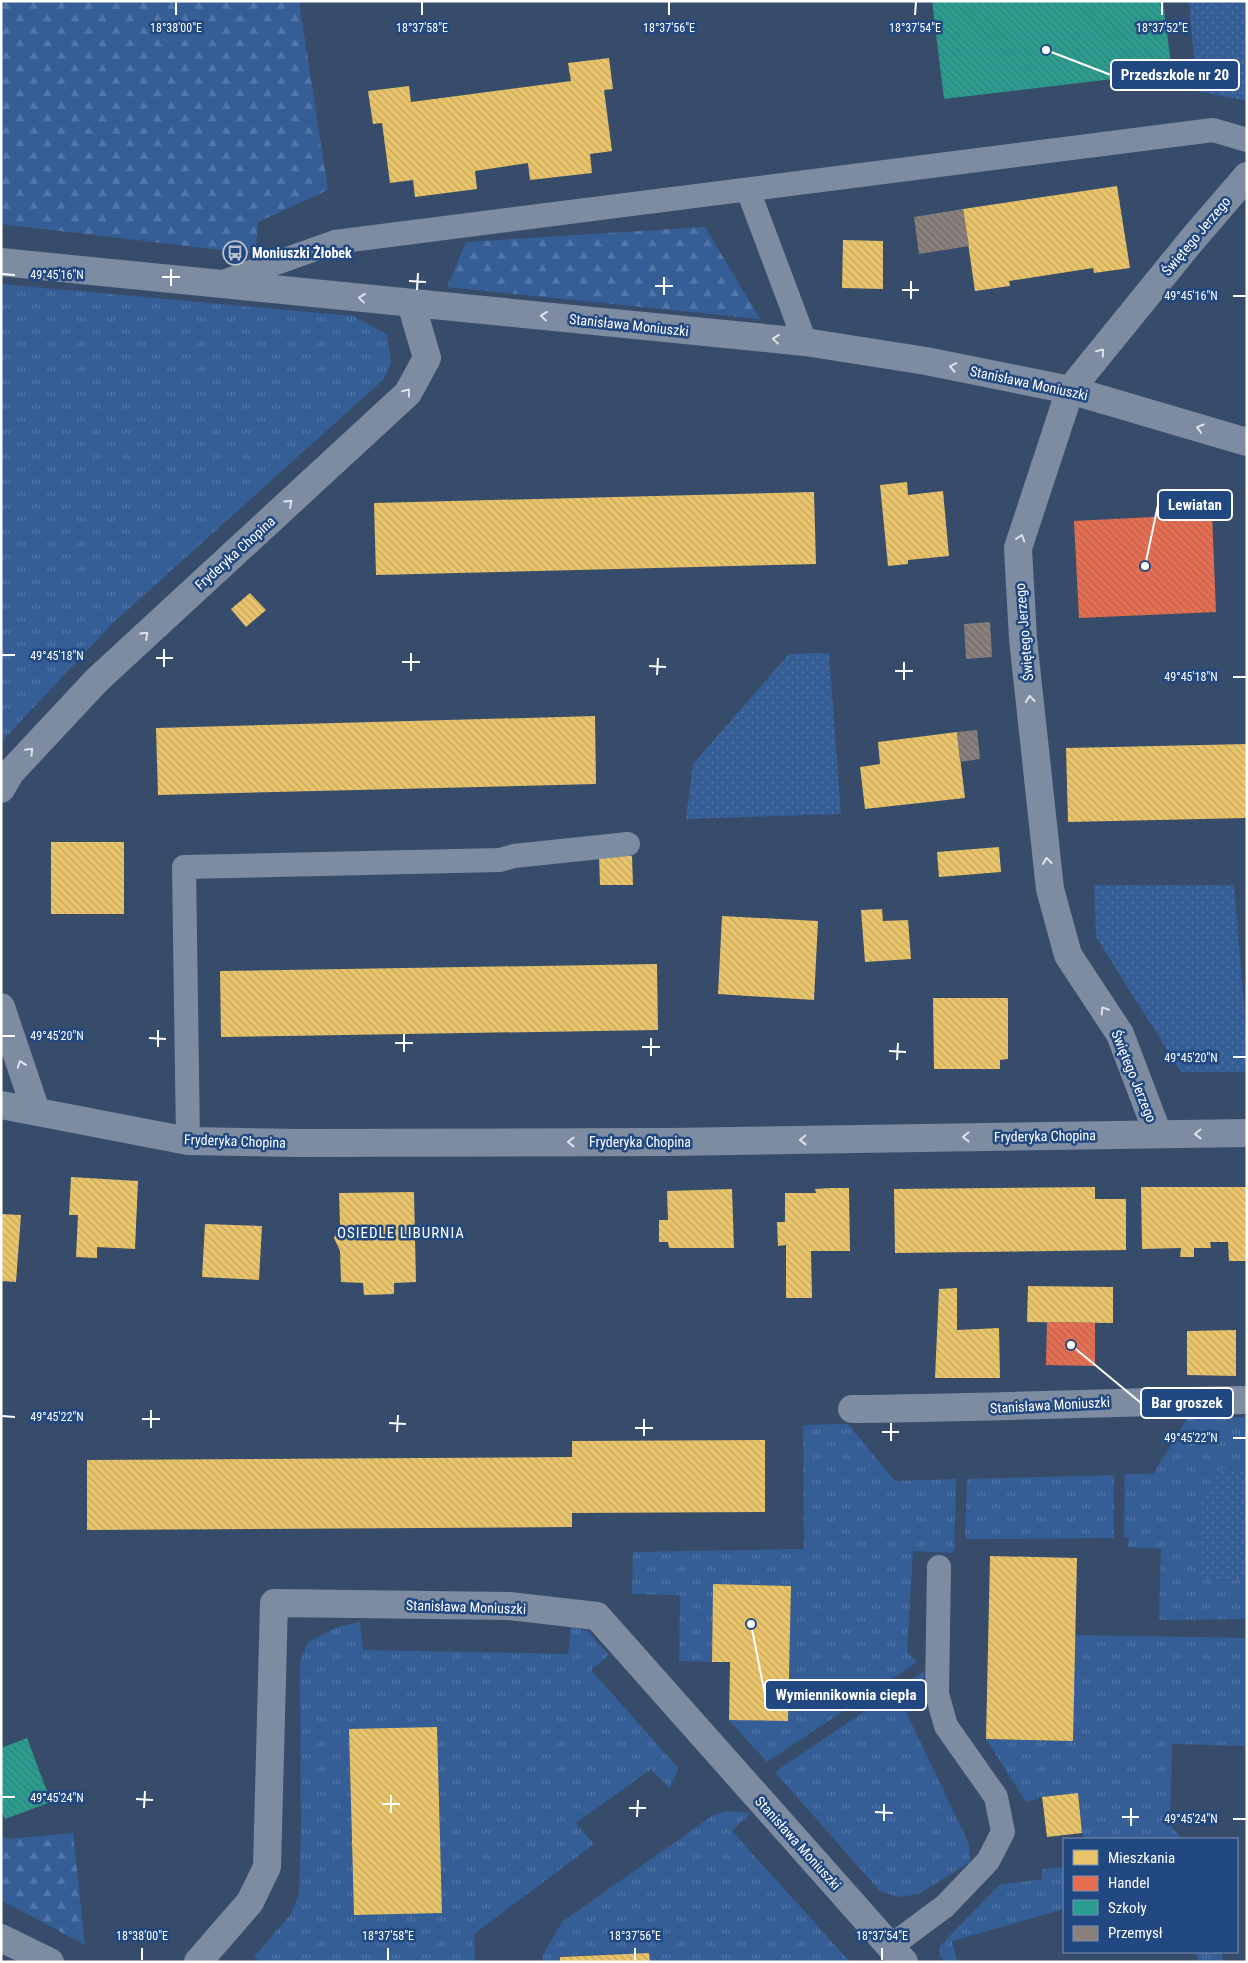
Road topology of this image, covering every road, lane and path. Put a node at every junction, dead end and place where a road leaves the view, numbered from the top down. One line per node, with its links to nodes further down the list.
1 (1247, 140): 3 (lane)
2 (1247, 176): 8 (street, Świętego Jerzego, one-way to 2)
3 (748, 190): 5 (lane); 7 (lane)
4 (1, 262): 5 (street, Stanisława Moniuszki)
5 (220, 283): 6 (street, Stanisława Moniuszki, one-way to 5)
6 (411, 303): 7 (street, Stanisława Moniuszki, one-way to 6); 10 (street, Fryderyka Chopina, one-way to 6)
7 (805, 342): 8 (street, Stanisława Moniuszki, one-way to 7)
8 (1070, 390): 9 (street, Stanisława Moniuszki, one-way to 8); 16 (street, Świętego Jerzego, one-way to 8)
9 (1247, 442)
10 (1, 789)
11 (628, 844): 17 (lane)
12 (1, 1007): 14 (street, one-way to 12)
13 (1, 1105): 14 (street, Fryderyka Chopina)
14 (36, 1111): 17 (street, Fryderyka Chopina)
15 (1247, 1133): 16 (street, Fryderyka Chopina, one-way to 16)
16 (1158, 1134): 17 (street, Fryderyka Chopina, one-way to 17)
17 (188, 1141)
18 (1247, 1400): 19 (street, Stanisława Moniuszki)
19 (852, 1409)
20 (939, 1567): 22 (lane, Stanisława Moniuszki)
21 (1, 1938): 23 (street)
22 (898, 1954): 24 (street, Stanisława Moniuszki)
23 (50, 1962)
24 (198, 1962)

